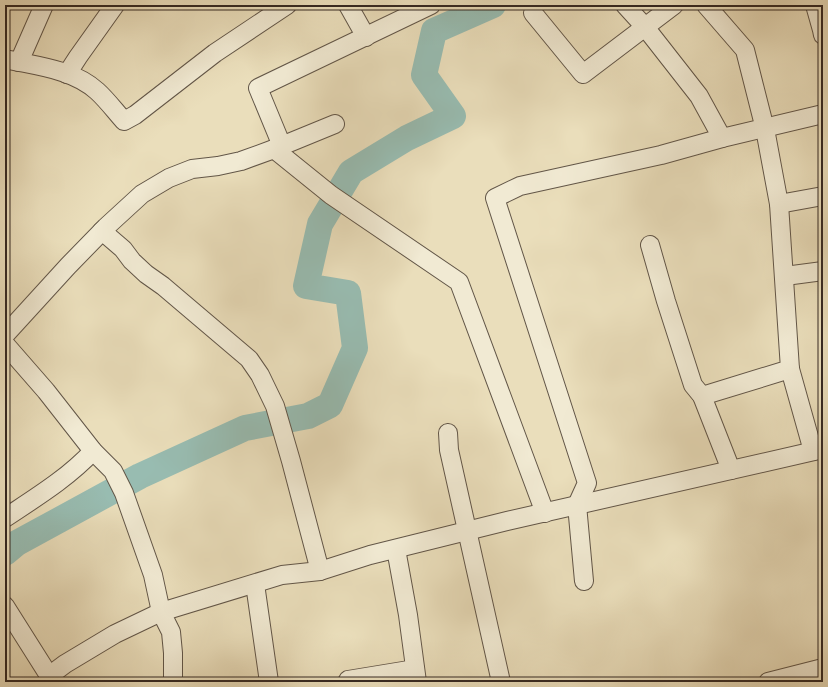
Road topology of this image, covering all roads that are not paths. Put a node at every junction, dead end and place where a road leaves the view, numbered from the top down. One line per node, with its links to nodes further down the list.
1 (44, 5): 14 (street)
2 (115, 5): 15 (street)
3 (287, 5): 15 (street)
4 (348, 5): 13 (street)
5 (431, 5): 13 (street)
6 (625, 5): 11 (street)
7 (674, 5): 11 (street)
8 (706, 5): 18 (street)
9 (815, 5): 12 (street)
10 (532, 13): 11 (street)
11 (645, 27): 19 (street)
12 (823, 35)
13 (366, 37): 20 (street)
14 (10, 64): 15 (street)
15 (67, 74)
16 (823, 114): 18 (street)
17 (335, 124): 20 (street)
18 (765, 129): 19 (street); 22 (street)
19 (722, 138): 35 (street)
20 (278, 148): 23 (street); 36 (street)
21 (823, 196): 22 (street)
22 (779, 204): 26 (street)
23 (102, 231): 27 (street); 40 (street)
24 (650, 245): 30 (street)
25 (823, 271): 26 (street)
26 (785, 276): 29 (street)
27 (5, 335)
28 (5, 344): 33 (street)
29 (790, 369): 30 (street); 32 (street)
30 (702, 396): 34 (street)
31 (448, 433): 38 (street)
32 (818, 450): 34 (street)
33 (92, 451): 37 (street); 44 (street)
34 (731, 470): 35 (street)
35 (577, 505): 36 (street); 41 (street)
36 (545, 513): 38 (street)
37 (5, 518)
38 (468, 532): 39 (street); 52 (street)
39 (396, 548): 40 (street); 46 (street)
40 (320, 571): 42 (street)
41 (584, 581)
42 (254, 584): 44 (street); 50 (street)
43 (5, 606): 47 (street)
44 (161, 612): 47 (street); 49 (street)
45 (823, 668): 48 (street)
46 (416, 675): 51 (street)
47 (51, 679)
48 (786, 680): 53 (street)
49 (173, 682)
50 (269, 682)
51 (349, 682)
52 (501, 682)
53 (768, 682)

